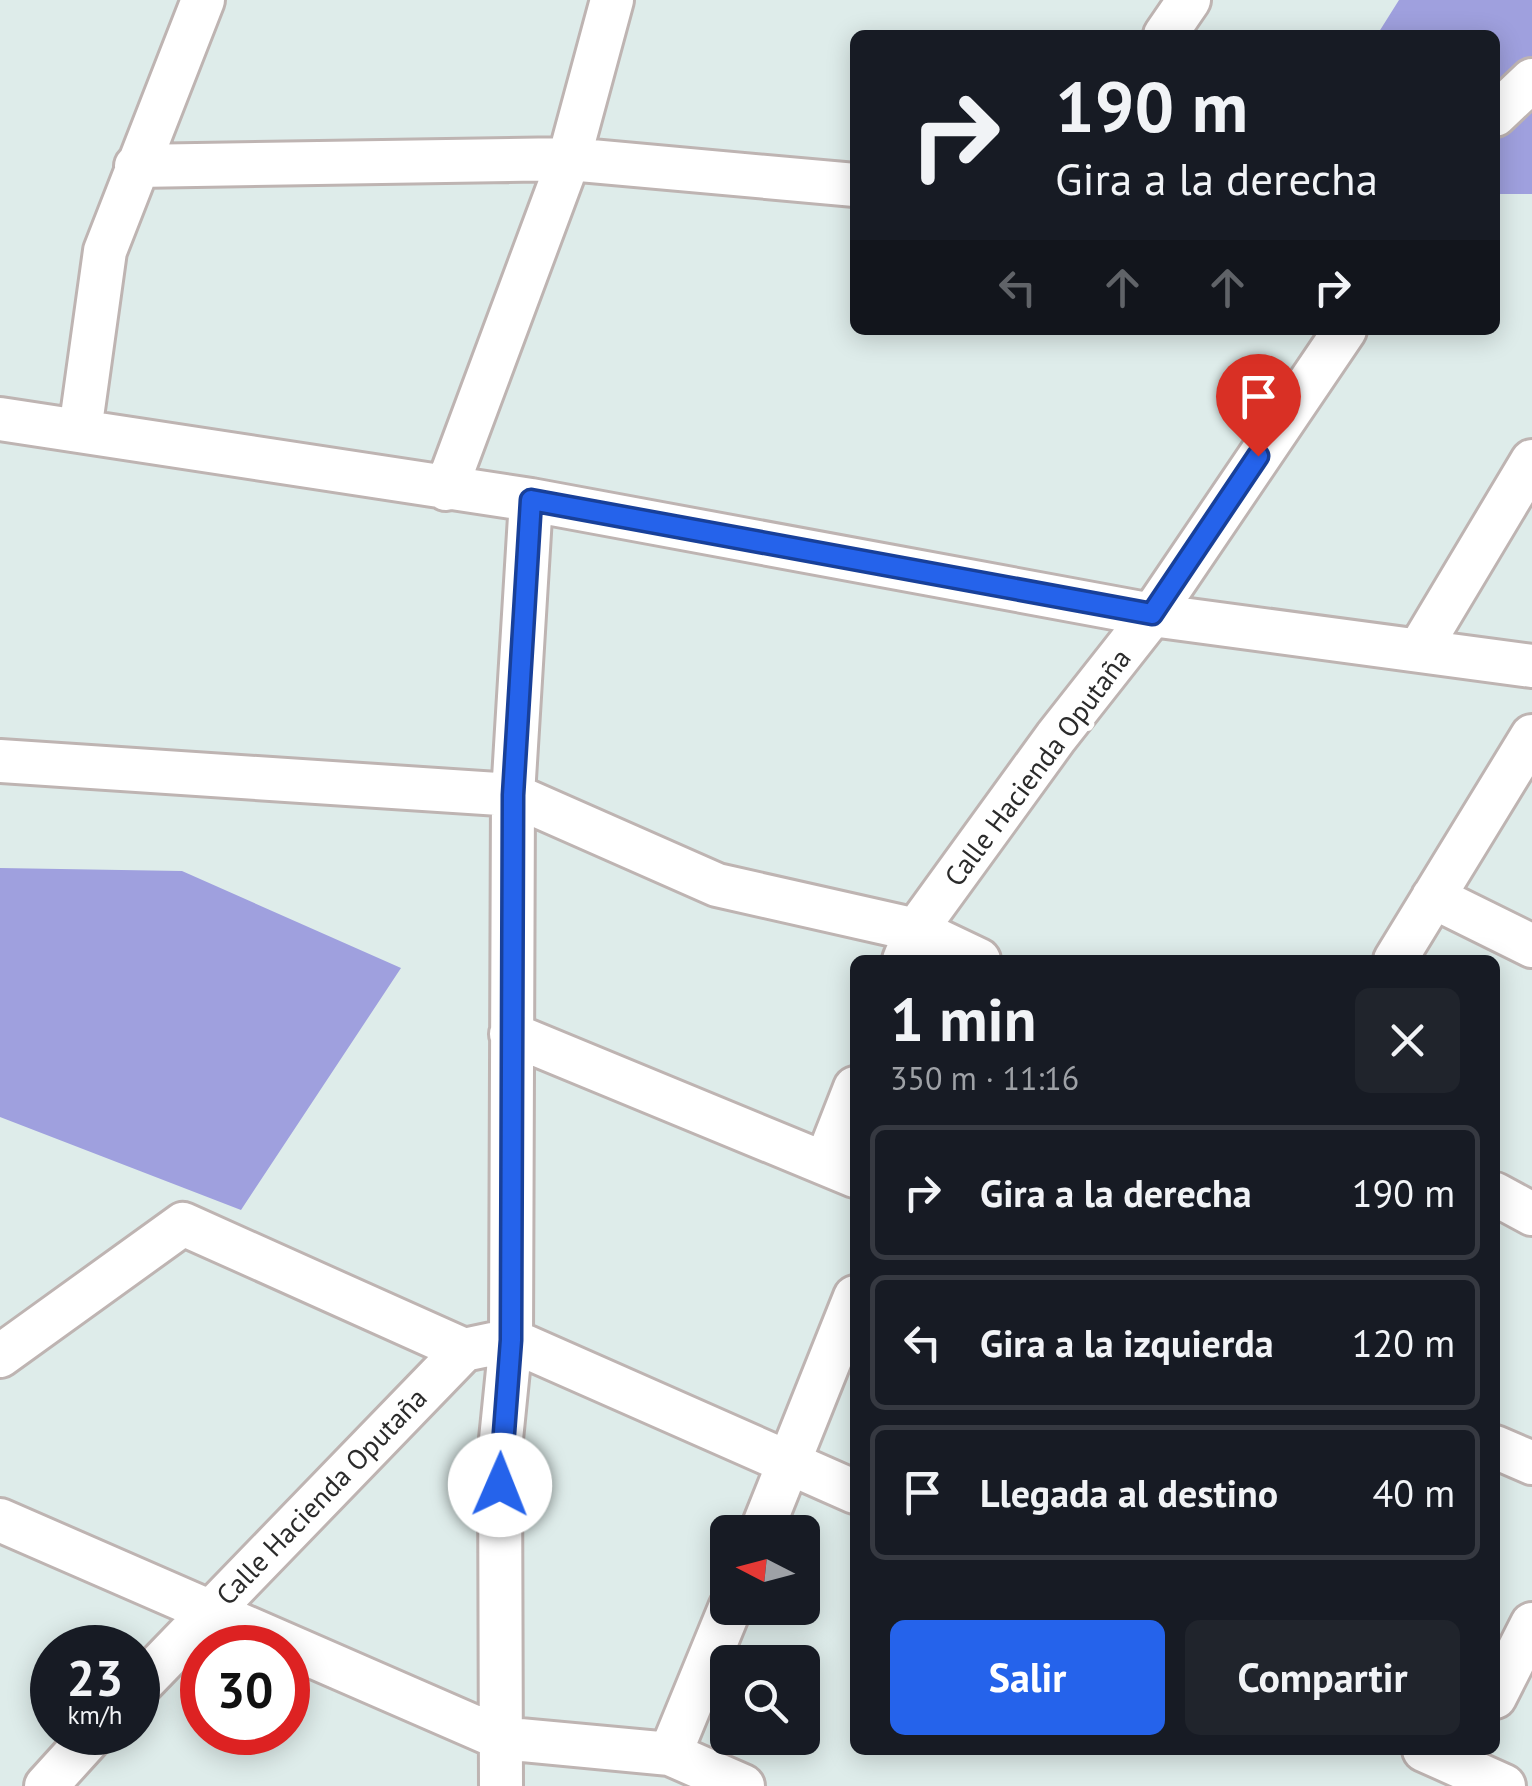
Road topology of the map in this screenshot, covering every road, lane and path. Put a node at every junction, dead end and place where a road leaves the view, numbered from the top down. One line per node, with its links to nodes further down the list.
1 (203, 0): 8 (street)
2 (612, 0): 7 (street)
3 (1189, 0): 4 (street)
4 (1168, 30)
5 (1532, 80): 6 (street)
6 (1500, 111)
7 (569, 159): 8 (street); 9 (street); 14 (street)
8 (136, 166): 12 (street)
9 (850, 184)
10 (1342, 335): 16 (street, Calle Hacienda Oputaña)
11 (0, 419): 12 (street)
12 (80, 432): 14 (street)
13 (1532, 461): 17 (street)
14 (446, 489): 15 (street)
15 (531, 500): 16 (street); 21 (street)
16 (1152, 614): 17 (street); 23 (street, Calle Hacienda Oputaña)
17 (1419, 650): 18 (street)
18 (1532, 666)
19 (1532, 736): 22 (street)
20 (0, 760): 21 (street)
21 (513, 795): 23 (street); 27 (street)
22 (1434, 897): 24 (street); 26 (street)
23 (910, 945): 25 (street)
24 (1532, 946)
25 (956, 955)
26 (1398, 955)
27 (511, 1034): 29 (street); 33 (street)
28 (850, 1117): 29 (street)
29 (841, 1169)
30 (1500, 1197): 31 (street)
31 (1532, 1214)
32 (850, 1310): 37 (street)
33 (511, 1340): 34 (street); 37 (street); 47 (street)
34 (464, 1350): 35 (street); 42 (street, Calle Hacienda Oputaña)
35 (0, 1356)
36 (1500, 1449): 38 (street)
37 (790, 1463): 39 (street); 40 (street)
38 (1532, 1463)
39 (850, 1490)
40 (768, 1515)
41 (0, 1520): 42 (street)
42 (207, 1612): 45 (street, Calle Hacienda Oputaña); 47 (street)
43 (1532, 1624): 46 (street)
44 (723, 1625): 48 (street)
45 (160, 1663)
46 (1500, 1686)
47 (500, 1738): 48 (street); 52 (street)
48 (670, 1754): 53 (street)
49 (75, 1755): 51 (street)
50 (1450, 1763): 54 (street)
51 (46, 1786)
52 (501, 1786)
53 (743, 1786)
54 (1504, 1786)

